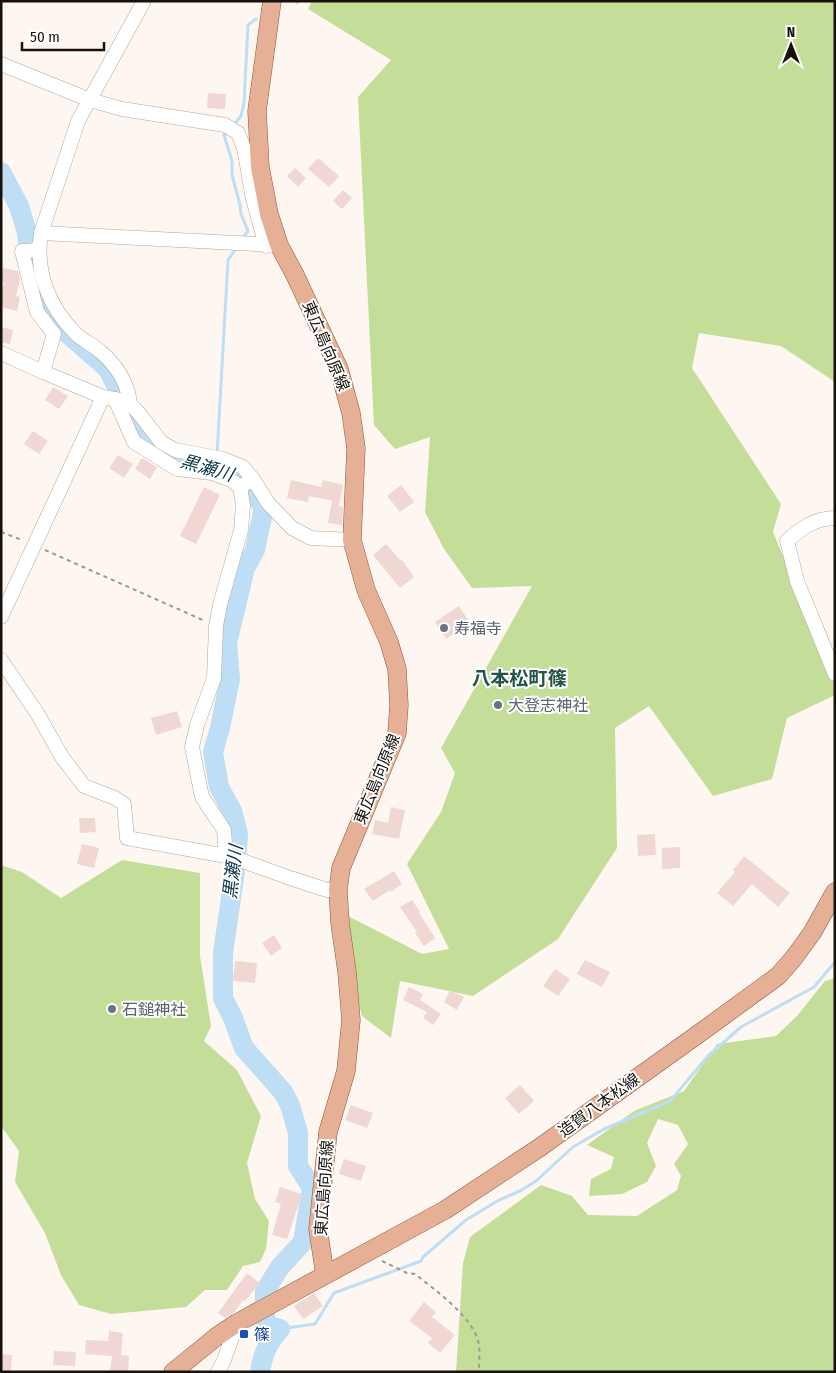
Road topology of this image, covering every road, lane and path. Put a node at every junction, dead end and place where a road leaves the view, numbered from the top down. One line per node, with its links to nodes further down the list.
1 (144, 1): 4 (street)
2 (272, 1): 6 (main road, 東広島向原線)
3 (1, 64): 4 (street)
4 (90, 100): 5 (street); 6 (street)
5 (41, 233): 6 (street); 7 (street)
6 (273, 246): 16 (main road, 東広島向原線)
7 (38, 250): 8 (street); 8 (street)
8 (57, 324): 10 (street); 12 (street)
9 (1, 353): 10 (street)
10 (43, 372): 11 (street)
11 (109, 398): 12 (street); 13 (street); 17 (street)
12 (130, 404): 13 (street)
13 (247, 483): 16 (street); 19 (street)
14 (835, 518): 21 (street)
15 (1, 532): 17 (path)
16 (352, 540): 23 (main road, 東広島向原線)
17 (34, 545): 18 (street); 19 (path)
18 (1, 617)
19 (216, 626): 22 (street)
20 (1, 660): 22 (street)
21 (835, 674)
22 (233, 857): 23 (street)
23 (338, 890): 26 (main road, 東広島向原線)
24 (835, 892): 25 (main road, 造賀八本松線)
25 (366, 1254): 26 (main road, 造賀八本松線); 30 (path)
26 (325, 1275): 27 (main road)
27 (237, 1323): 28 (main road); 29 (street)
28 (173, 1372)
29 (218, 1372)
30 (479, 1372)

